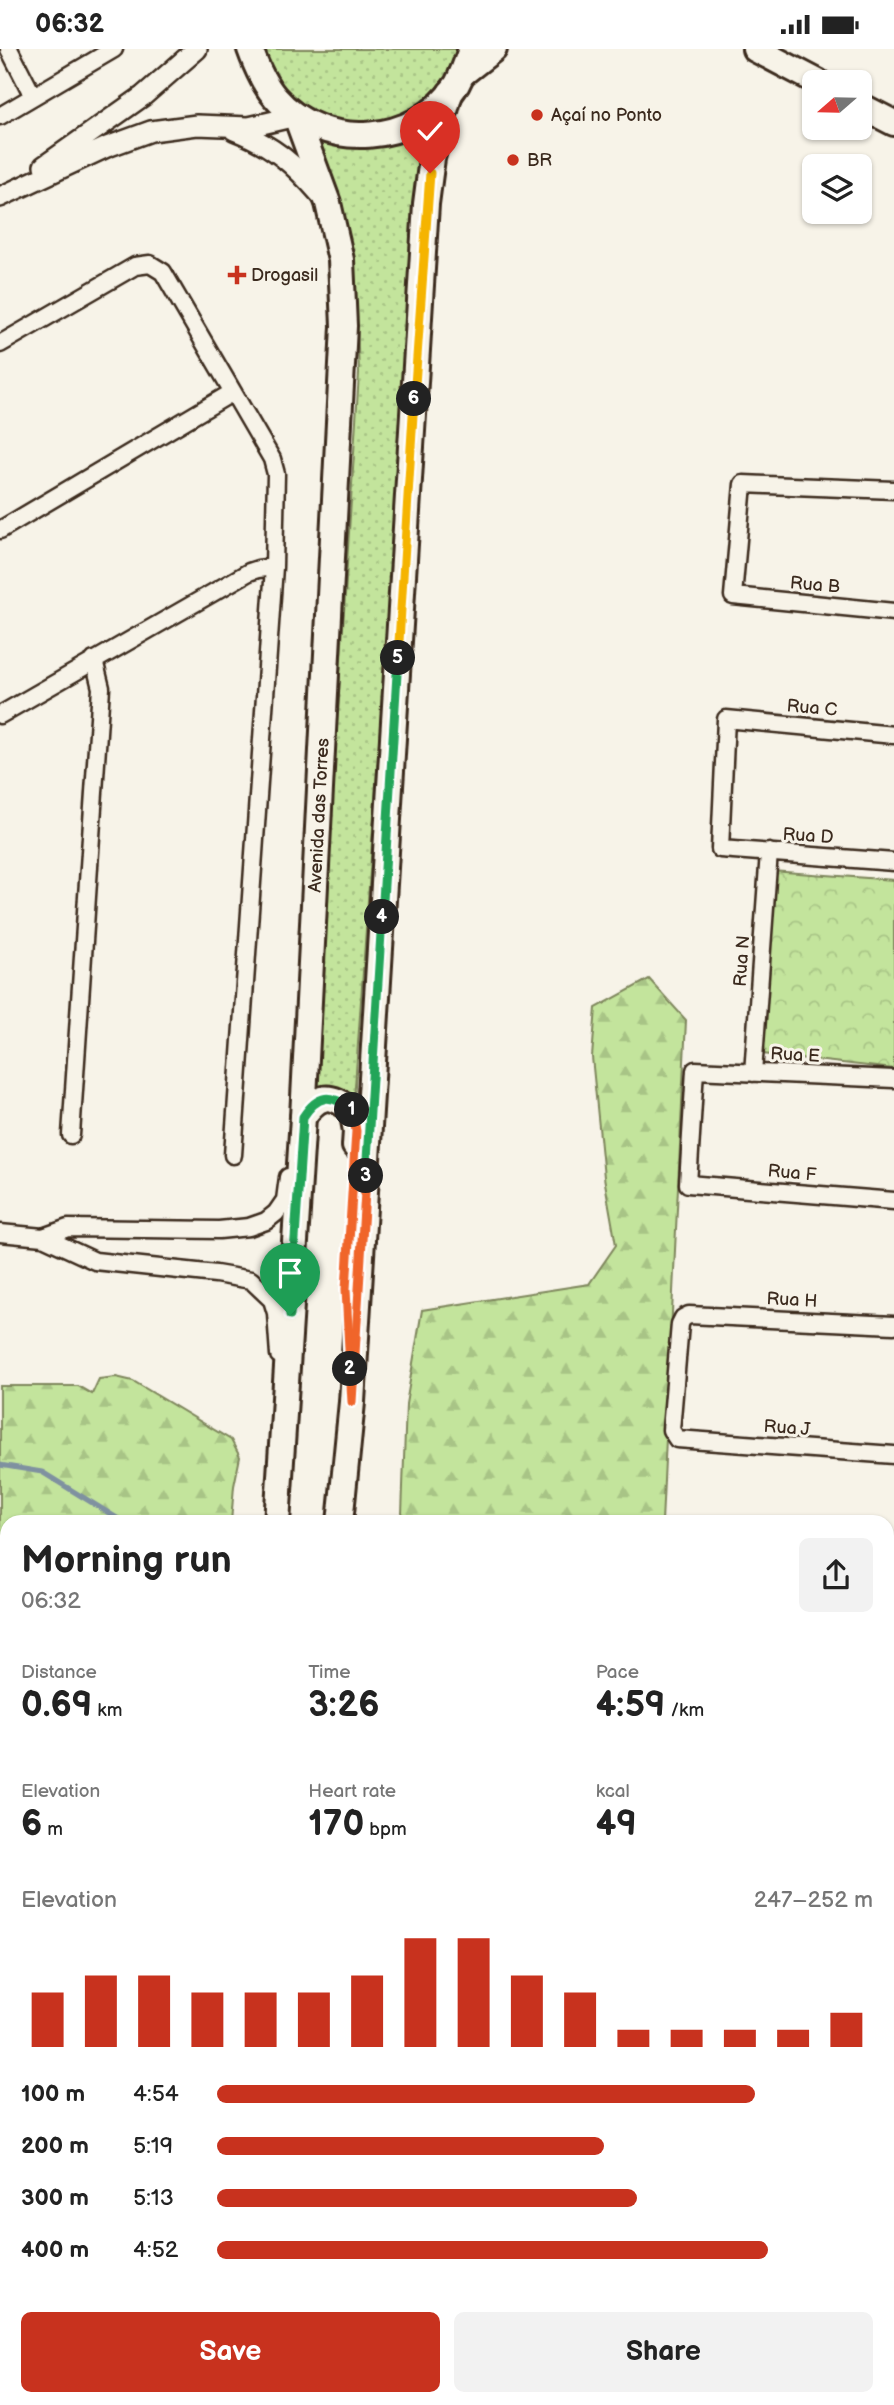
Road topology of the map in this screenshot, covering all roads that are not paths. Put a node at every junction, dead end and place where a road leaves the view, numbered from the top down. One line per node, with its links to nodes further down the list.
1 (9, 49): 10 (street)
2 (114, 49): 10 (street)
3 (197, 49): 16 (street)
4 (250, 49): 13 (main road)
5 (471, 49): 9 (main road)
6 (494, 49): 9 (main road)
7 (755, 49): 8 (main road)
8 (802, 74)
9 (456, 84): 13 (main road); 40 (main road)
10 (33, 96): 12 (street)
11 (872, 111): 14 (main road)
12 (0, 116)
13 (296, 116): 15 (street); 17 (main road, Avenida das Torres)
14 (894, 123)
15 (227, 127): 16 (street); 17 (street)
16 (2, 196)
17 (328, 203): 32 (main road, Avenida das Torres)
18 (0, 344): 19 (street)
19 (233, 392): 21 (street); 22 (street)
20 (894, 490): 23 (street, Rua B)
21 (0, 530)
22 (274, 567): 24 (street); 34 (street)
23 (894, 612)
24 (94, 660): 25 (street); 33 (street)
25 (0, 715)
26 (894, 734): 27 (street, Rua C)
27 (720, 849): 28 (street, Rua D)
28 (769, 852): 29 (street, Rua D); 30 (street, Rua N)
29 (894, 862)
30 (753, 1073): 31 (street, Rua E); 35 (street, Rua E)
31 (894, 1079)
32 (303, 1117): 38 (street); 40 (main road); 41 (main road, Avenida das Torres)
33 (71, 1135)
34 (233, 1155)
35 (688, 1184): 36 (street, Rua F)
36 (894, 1201)
37 (0, 1233): 38 (street)
38 (43, 1237): 41 (street)
39 (894, 1325): 42 (street, Rua H)
40 (352, 1402): 45 (main road)
41 (284, 1413): 44 (main road, Avenida das Torres)
42 (677, 1439): 43 (street, Rua J)
43 (894, 1455)
44 (277, 1515)
45 (341, 1515)

